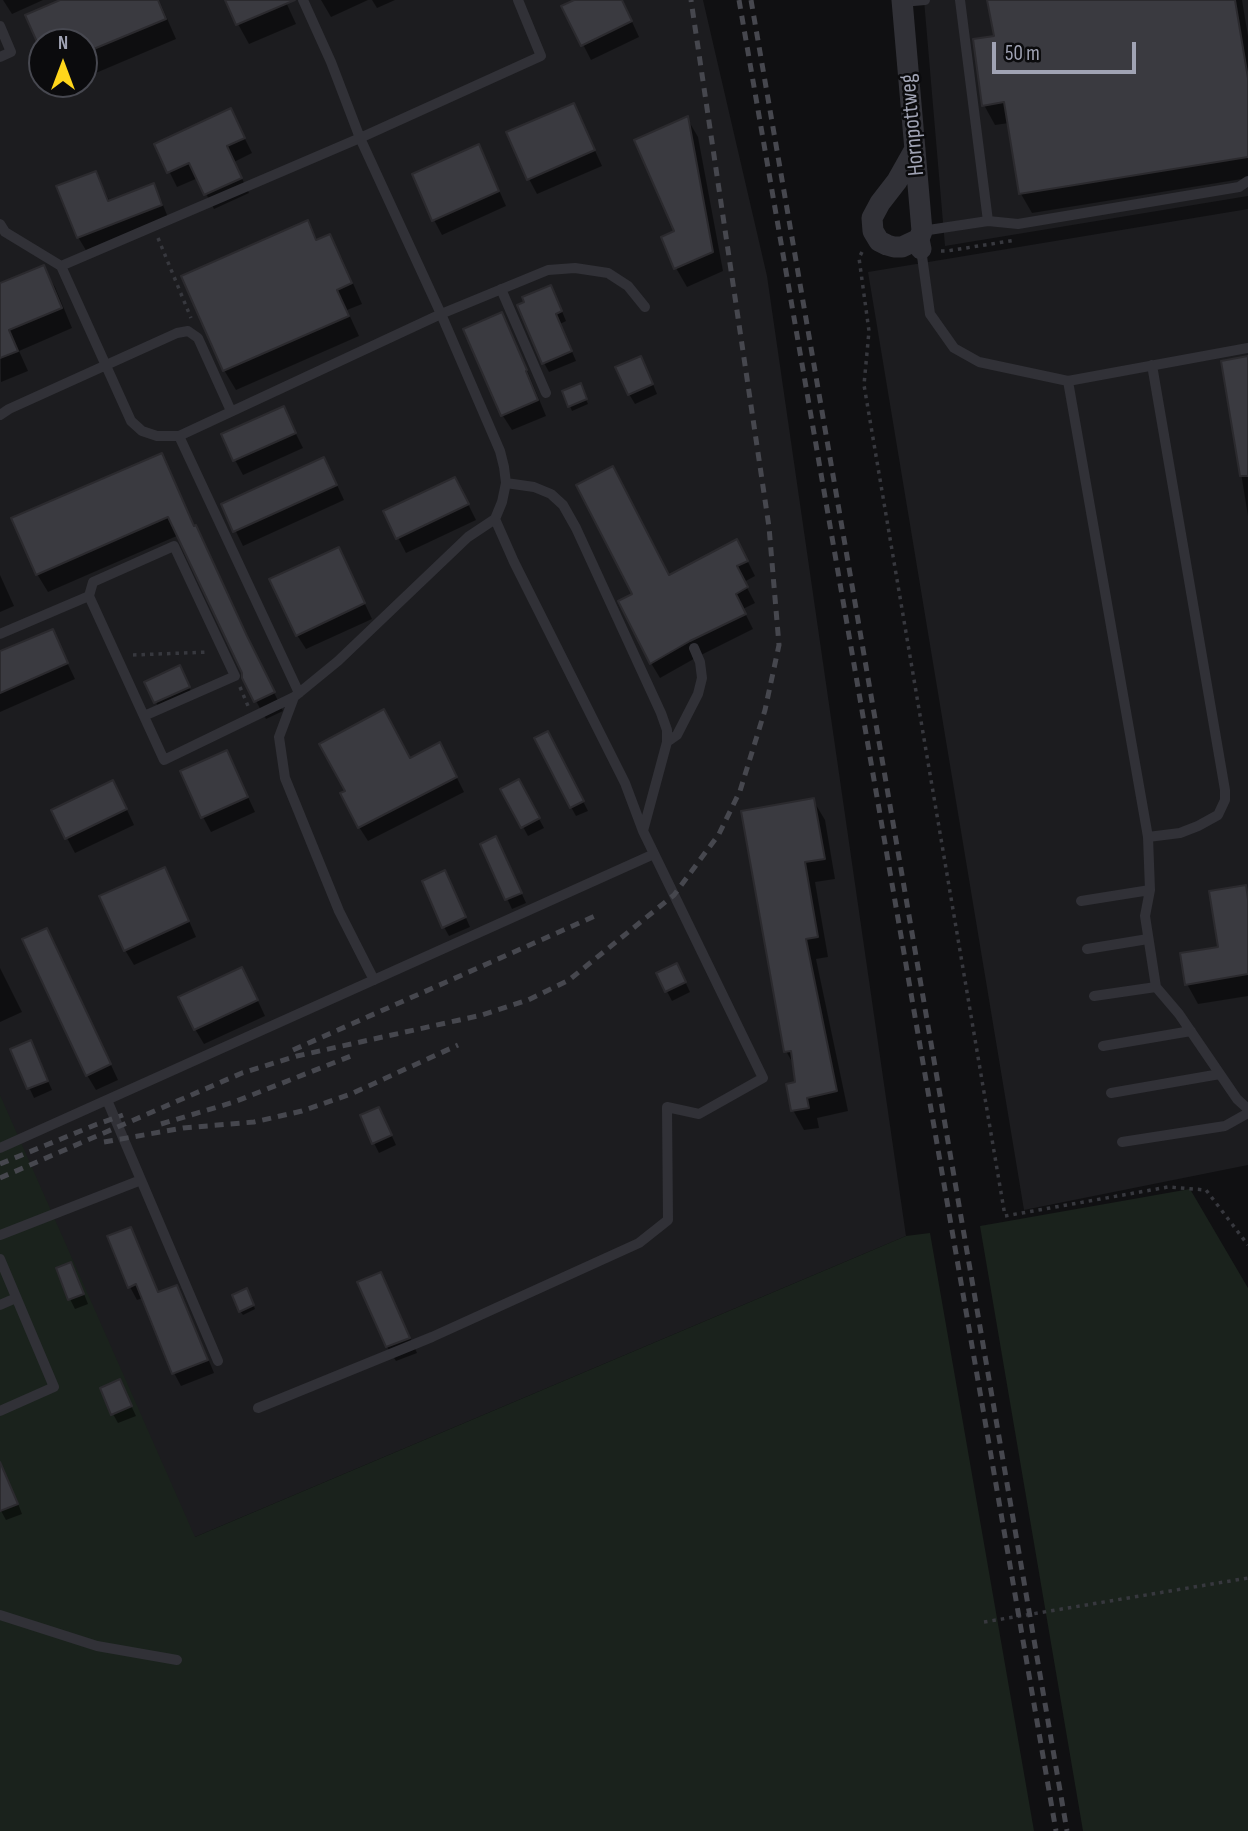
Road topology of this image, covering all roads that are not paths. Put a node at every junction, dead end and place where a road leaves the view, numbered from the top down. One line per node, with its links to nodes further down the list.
1 (303, 0): 8 (lane)
2 (518, 0): 8 (lane)
3 (925, 0): 5 (lane)
4 (960, 0): 11 (lane)
5 (902, 1): 9 (street, Hornpottweg)
6 (0, 26): 7 (lane)
7 (0, 57)
8 (360, 138): 14 (lane); 17 (lane)
9 (915, 149): 13 (street, Hornpottweg); 13 (street)
10 (1248, 181): 11 (lane)
11 (988, 221): 13 (lane)
12 (0, 225): 14 (lane)
13 (921, 240): 21 (lane)
14 (61, 266): 19 (lane)
15 (501, 289): 16 (lane); 17 (lane); 22 (lane)
16 (645, 307)
17 (441, 314): 23 (lane); 26 (lane)
18 (1248, 348): 20 (lane)
19 (106, 365): 23 (lane); 24 (lane); 25 (lane)
20 (1152, 365): 21 (lane); 35 (lane)
21 (1068, 381): 35 (lane)
22 (546, 393)
23 (231, 411): 25 (lane)
24 (0, 415)
25 (178, 436): 31 (lane)
26 (506, 483): 27 (lane); 33 (lane)
27 (495, 519): 31 (lane); 34 (lane)
28 (89, 596): 29 (lane); 32 (lane); 32 (lane)
29 (0, 634)
30 (694, 648): 33 (lane)
31 (297, 695): 32 (lane); 41 (lane)
32 (144, 716)
33 (667, 743): 34 (lane)
34 (643, 831): 36 (lane)
35 (1148, 837): 37 (lane)
36 (654, 854): 41 (lane); 58 (lane)
37 (1150, 890): 38 (lane); 39 (lane)
38 (1081, 901)
39 (1149, 939): 40 (lane); 42 (lane)
40 (1087, 949)
41 (374, 980): 48 (lane)
42 (1156, 987): 43 (lane); 44 (lane)
43 (1094, 996)
44 (1191, 1031): 45 (lane); 46 (lane)
45 (1103, 1046)
46 (1220, 1074): 47 (lane); 49 (lane)
47 (1111, 1093)
48 (107, 1101): 51 (lane); 52 (lane)
49 (1248, 1111): 50 (lane)
50 (1122, 1142)
51 (1, 1144)
52 (141, 1180): 53 (lane); 57 (lane)
53 (0, 1236)
54 (0, 1259): 55 (lane)
55 (16, 1298): 56 (lane); 59 (lane)
56 (0, 1305)
57 (218, 1361)
58 (258, 1408)
59 (0, 1411)
60 (0, 1615): 61 (lane)
61 (177, 1660)

